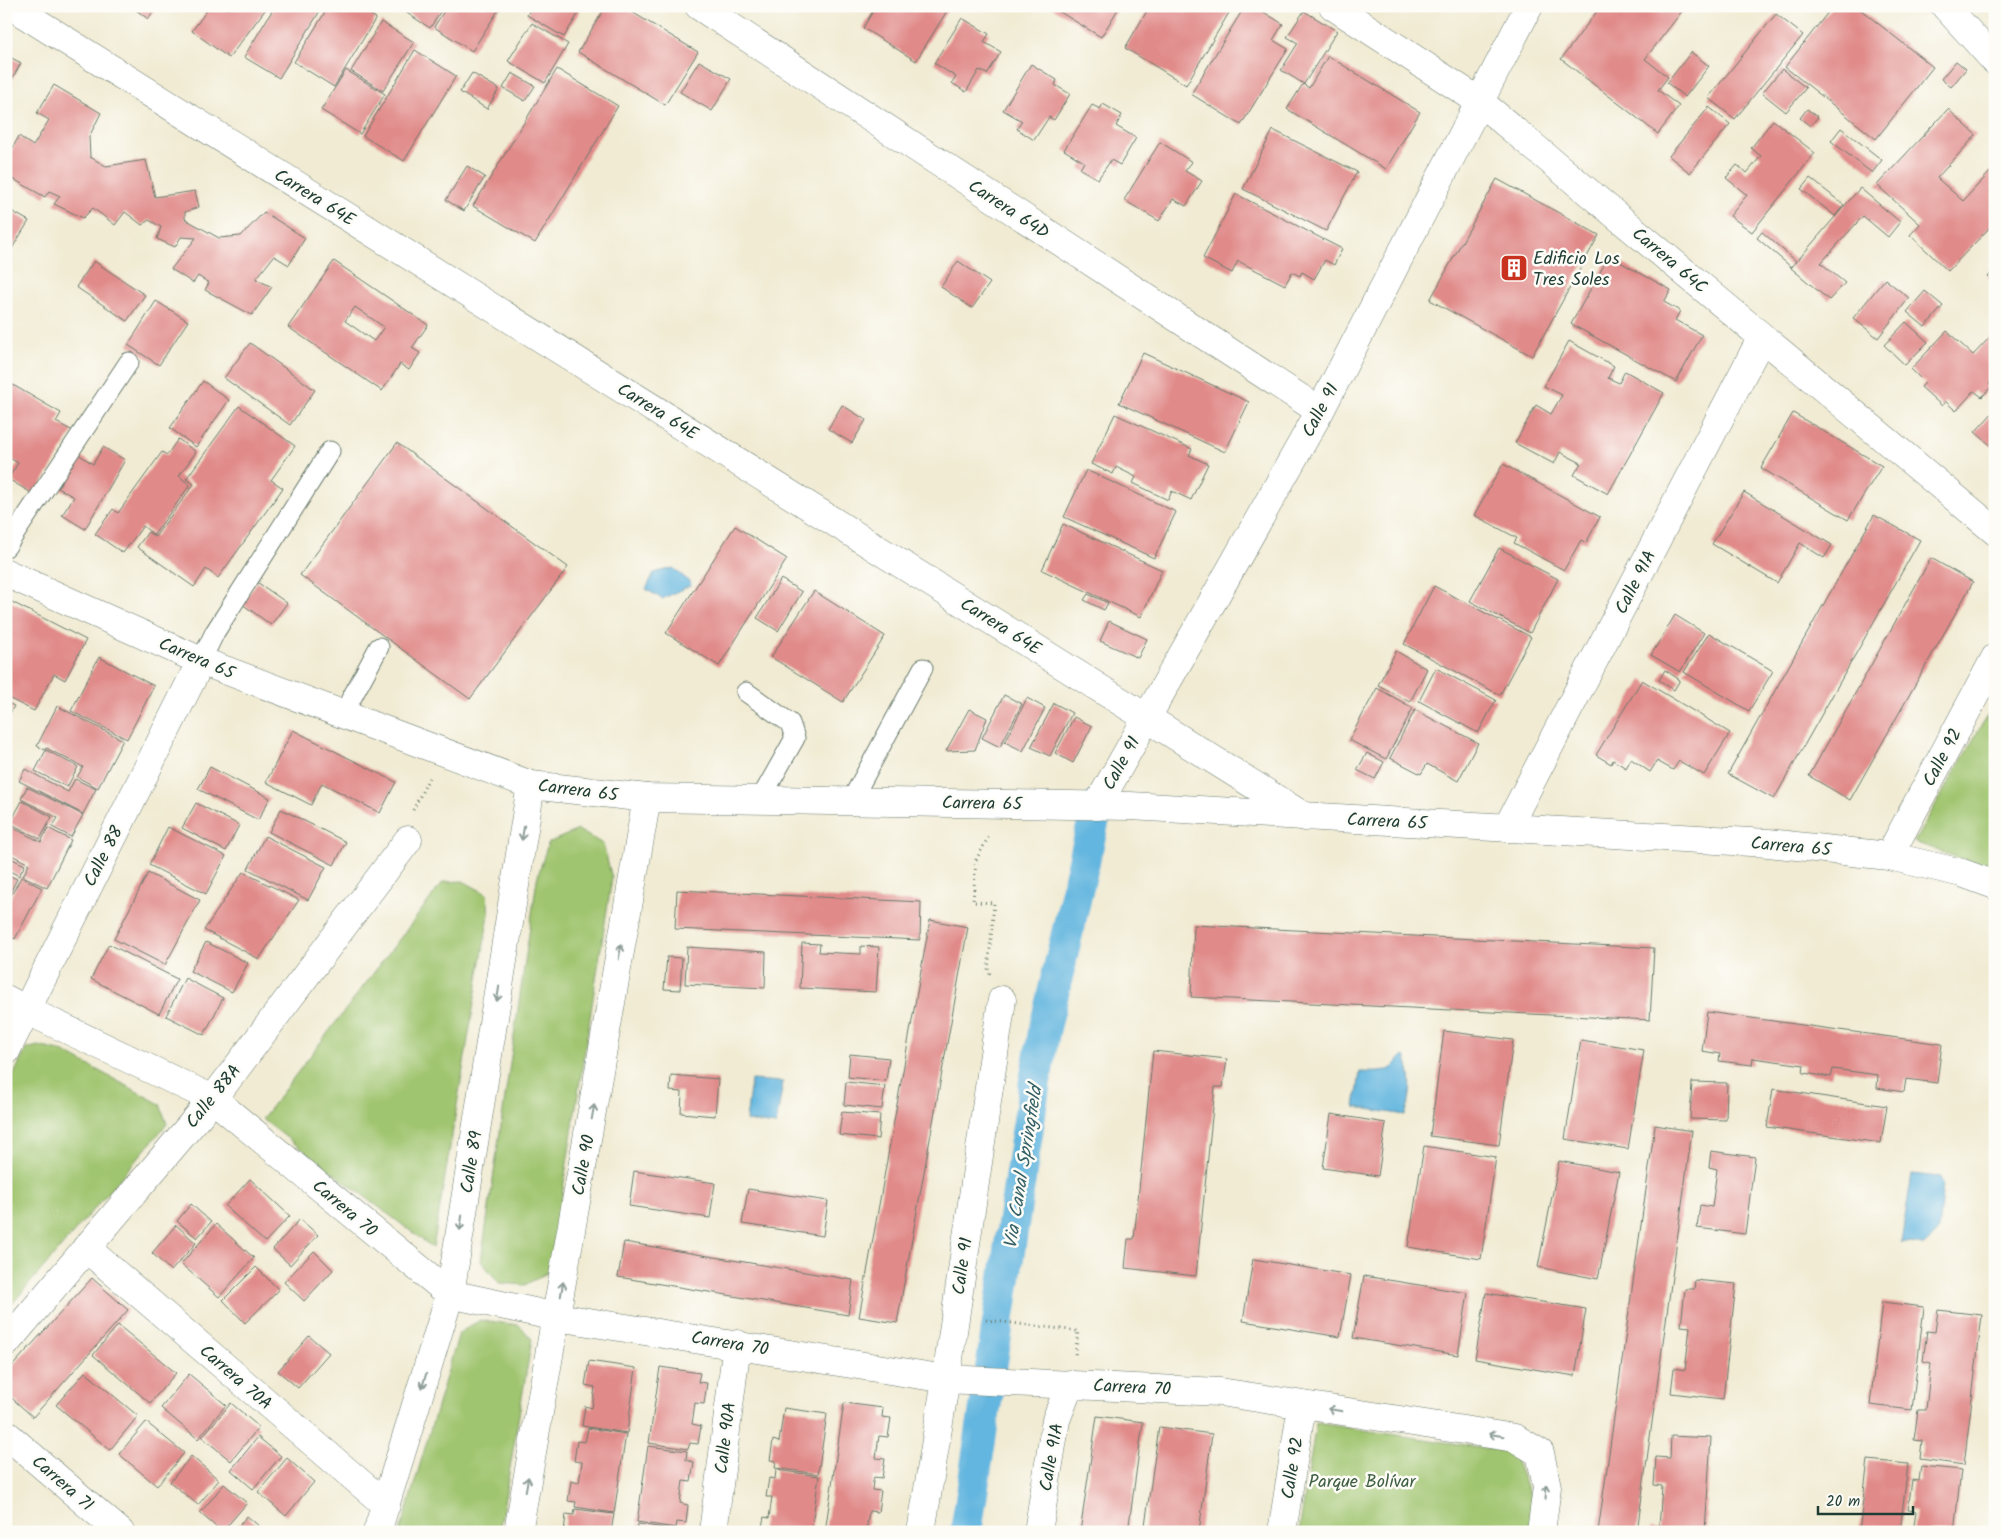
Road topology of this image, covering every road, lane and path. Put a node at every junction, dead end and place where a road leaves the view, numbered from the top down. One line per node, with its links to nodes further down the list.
1 (10, 6): 21 (street, Carrera 64E)
2 (699, 6): 10 (street, Carrera 64D)
3 (1333, 6): 7 (street, Carrera 64C)
4 (1529, 6): 7 (street, Calle 91)
5 (1945, 6): 6 (street)
6 (1995, 61)
7 (1478, 101): 8 (street, Carrera 64C); 10 (street, Calle 91)
8 (1762, 337): 12 (street, Carrera 64C); 30 (street, Calle 91A)
9 (129, 362): 13 (lane)
10 (1320, 411): 21 (street, Calle 91)
11 (330, 451): 17 (lane)
12 (1995, 531)
13 (6, 547)
14 (6, 573): 17 (street, Carrera 65)
15 (379, 647): 20 (lane)
16 (1995, 658): 32 (street, Calle 92)
17 (201, 661): 20 (street, Carrera 65); 35 (street, Calle 88)
18 (923, 668): 26 (lane)
19 (746, 692): 25 (lane)
20 (343, 714): 22 (street, Carrera 65)
21 (1146, 717): 28 (street, Calle 91); 29 (street, Carrera 64E)
22 (442, 752): 23 (street, Carrera 65); 31 (path)
23 (531, 785): 24 (street, Carrera 65); 39 (street, Calle 89, one-way to 39)
24 (647, 798): 25 (street, Carrera 65); 40 (street, Calle 90, one-way to 24)
25 (760, 800): 26 (street, Carrera 65)
26 (851, 801): 27 (street, Carrera 65)
27 (1007, 803): 28 (street, Carrera 65); 34 (path)
28 (1097, 806): 29 (street, Carrera 65)
29 (1305, 817): 30 (street, Carrera 65)
30 (1507, 828): 32 (street, Carrera 65)
31 (408, 840): 37 (street, Calle 88A)
32 (1889, 856): 33 (street, Carrera 65)
33 (1995, 886)
34 (1002, 1000): 44 (street, Calle 91)
35 (16, 1004): 36 (street, Calle 88); 37 (street, Carrera 70)
36 (6, 1051)
37 (213, 1098): 38 (street, Calle 88A); 39 (street, Carrera 70)
38 (86, 1248): 42 (street, Calle 88A); 48 (street, Carrera 70A)
39 (450, 1294): 40 (street, Carrera 70); 48 (street, Calle 89, one-way to 48)
40 (557, 1317): 43 (street, Carrera 70); 51 (street, Calle 90, one-way to 40)
41 (984, 1319): 45 (path)
42 (6, 1343)
43 (737, 1344): 44 (street, Carrera 70); 52 (street, Calle 90A)
44 (946, 1379): 45 (street, Carrera 70); 53 (street, Calle 91)
45 (1070, 1384): 46 (street, Carrera 70); 54 (street, Calle 91A)
46 (1302, 1405): 55 (street, Calle 92); 56 (street, Carrera 70, one-way to 46)
47 (6, 1434): 49 (street, Carrera 71)
48 (386, 1505): 50 (street, Calle 89)
49 (120, 1532)
50 (378, 1532)
51 (518, 1532)
52 (713, 1532)
53 (920, 1532)
54 (1038, 1532)
55 (1282, 1532)
56 (1541, 1532)

